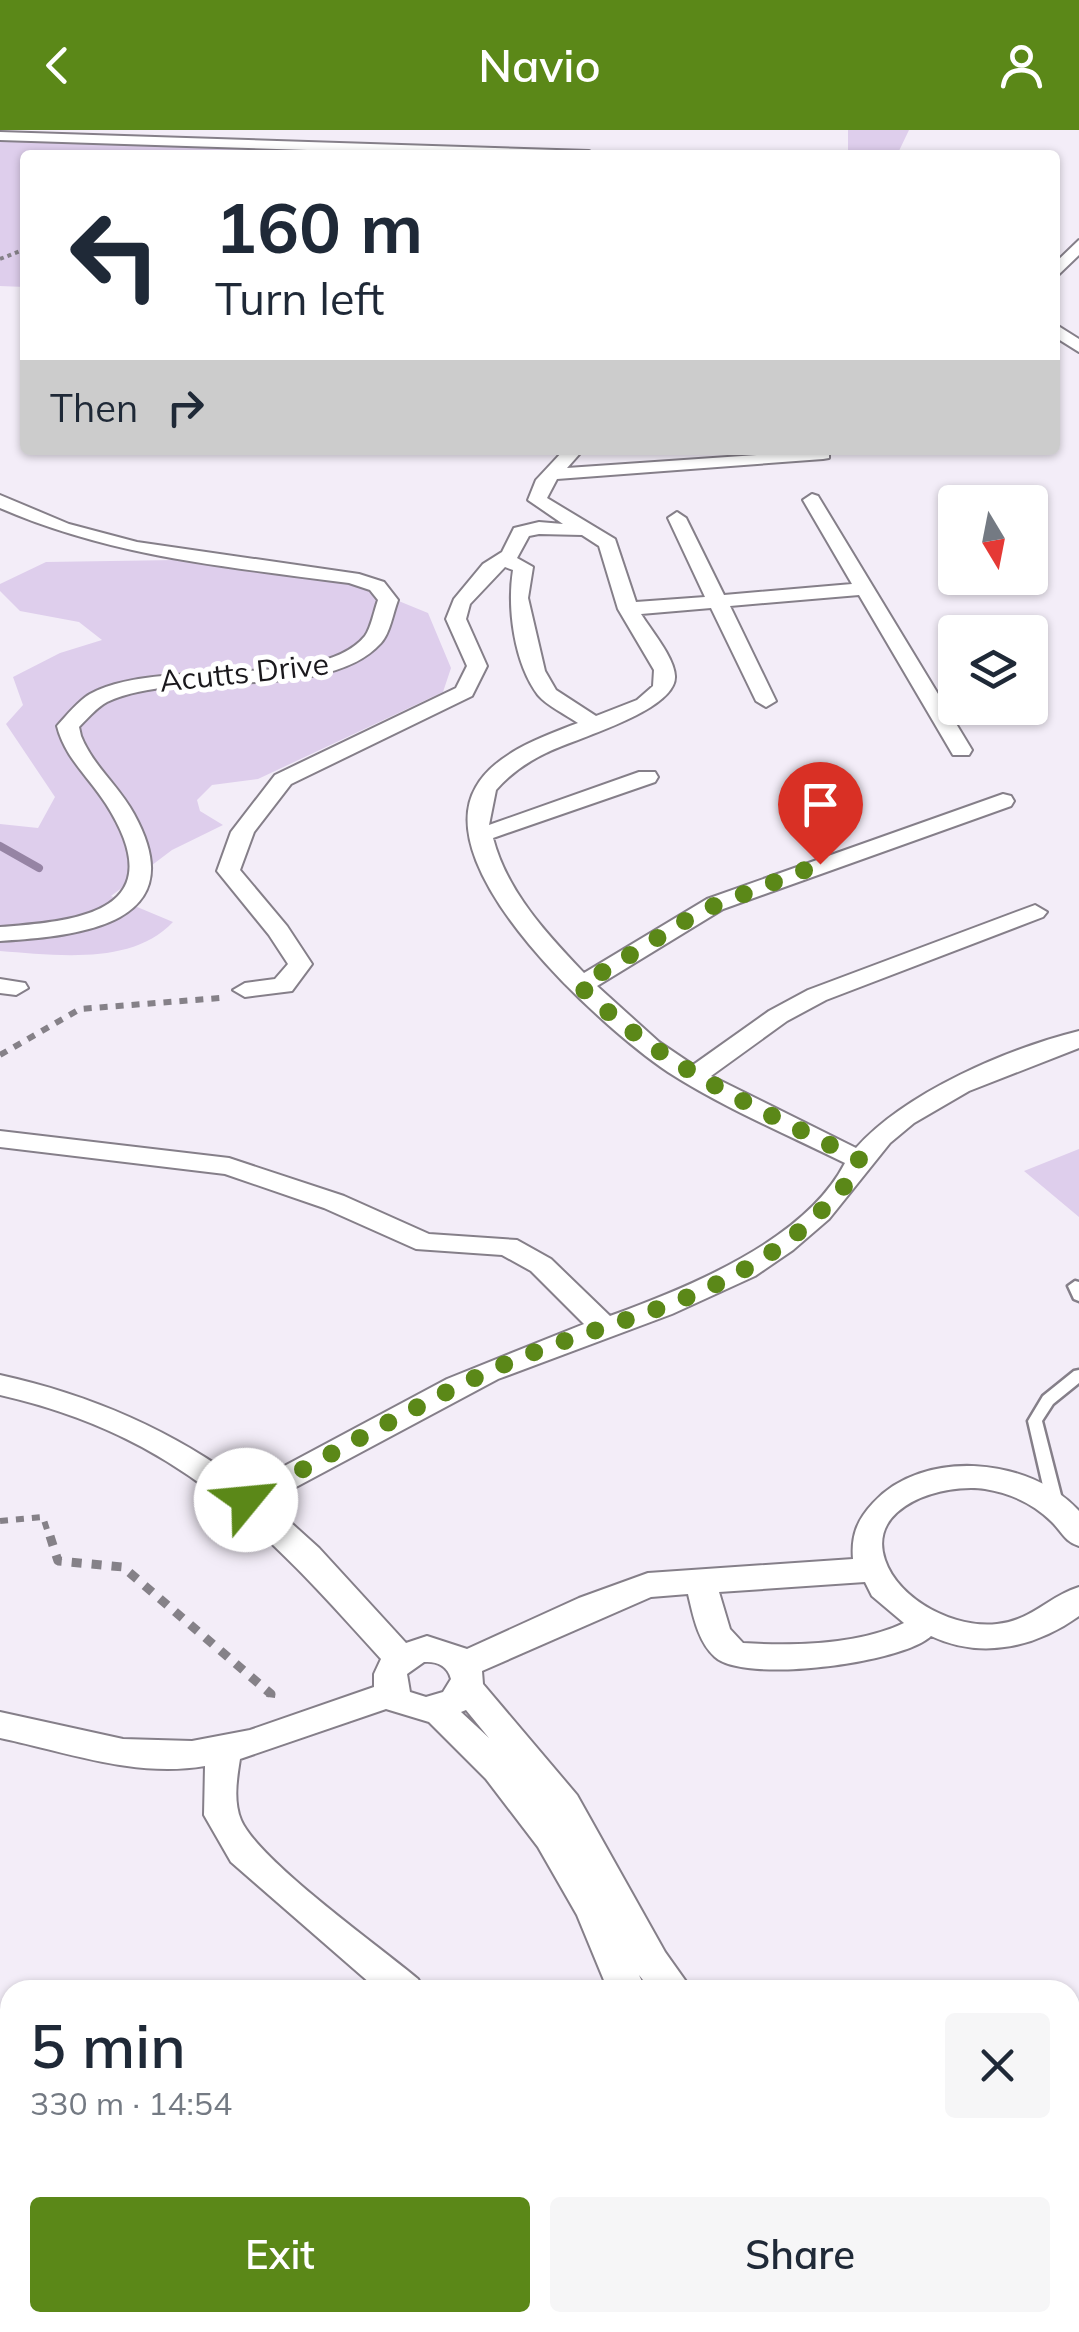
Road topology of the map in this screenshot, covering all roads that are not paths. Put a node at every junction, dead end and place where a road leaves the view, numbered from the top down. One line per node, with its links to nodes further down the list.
1 (399, 132): 3 (street)
2 (0, 136): 3 (street)
3 (357, 148): 4 (street)
4 (423, 150)
5 (1079, 245): 6 (street)
6 (1060, 268)
7 (570, 455): 9 (street)
8 (810, 455): 9 (street)
9 (553, 474): 13 (street)
10 (812, 500): 15 (street)
11 (0, 501): 25 (street, Acutts Drive)
12 (677, 518): 16 (street)
13 (586, 529): 14 (street); 17 (street)
14 (503, 559): 19 (street); 27 (street)
15 (864, 589): 16 (street); 20 (street)
16 (716, 601): 17 (street); 18 (street)
17 (628, 609): 19 (street)
18 (766, 701)
19 (596, 725): 23 (street)
20 (961, 750)
21 (648, 778): 23 (street)
22 (1003, 802): 26 (street)
23 (478, 836): 26 (street)
24 (1034, 912): 29 (street)
25 (0, 934)
26 (580, 986): 29 (street)
27 (245, 990)
28 (1079, 1039): 31 (street)
29 (694, 1076): 31 (street)
30 (0, 1140): 32 (street)
31 (860, 1160): 32 (street)
32 (604, 1327): 35 (street)
33 (1079, 1376): 36 (lane)
34 (0, 1385): 35 (street)
35 (246, 1500): 42 (street)
36 (1056, 1508): 37 (street); 38 (street)
37 (1079, 1535)
38 (872, 1570): 39 (street); 41 (street)
39 (700, 1581): 41 (street); 43 (street)
40 (1079, 1599): 41 (street)
41 (925, 1622)
42 (400, 1658): 43 (street); 44 (street)
43 (465, 1676): 45 (street); 50 (street)
44 (392, 1694): 45 (street); 47 (street)
45 (436, 1709): 49 (street)
46 (0, 1725): 47 (street)
47 (224, 1751): 48 (street)
48 (392, 1980)
49 (624, 1980)
50 (665, 1980)

